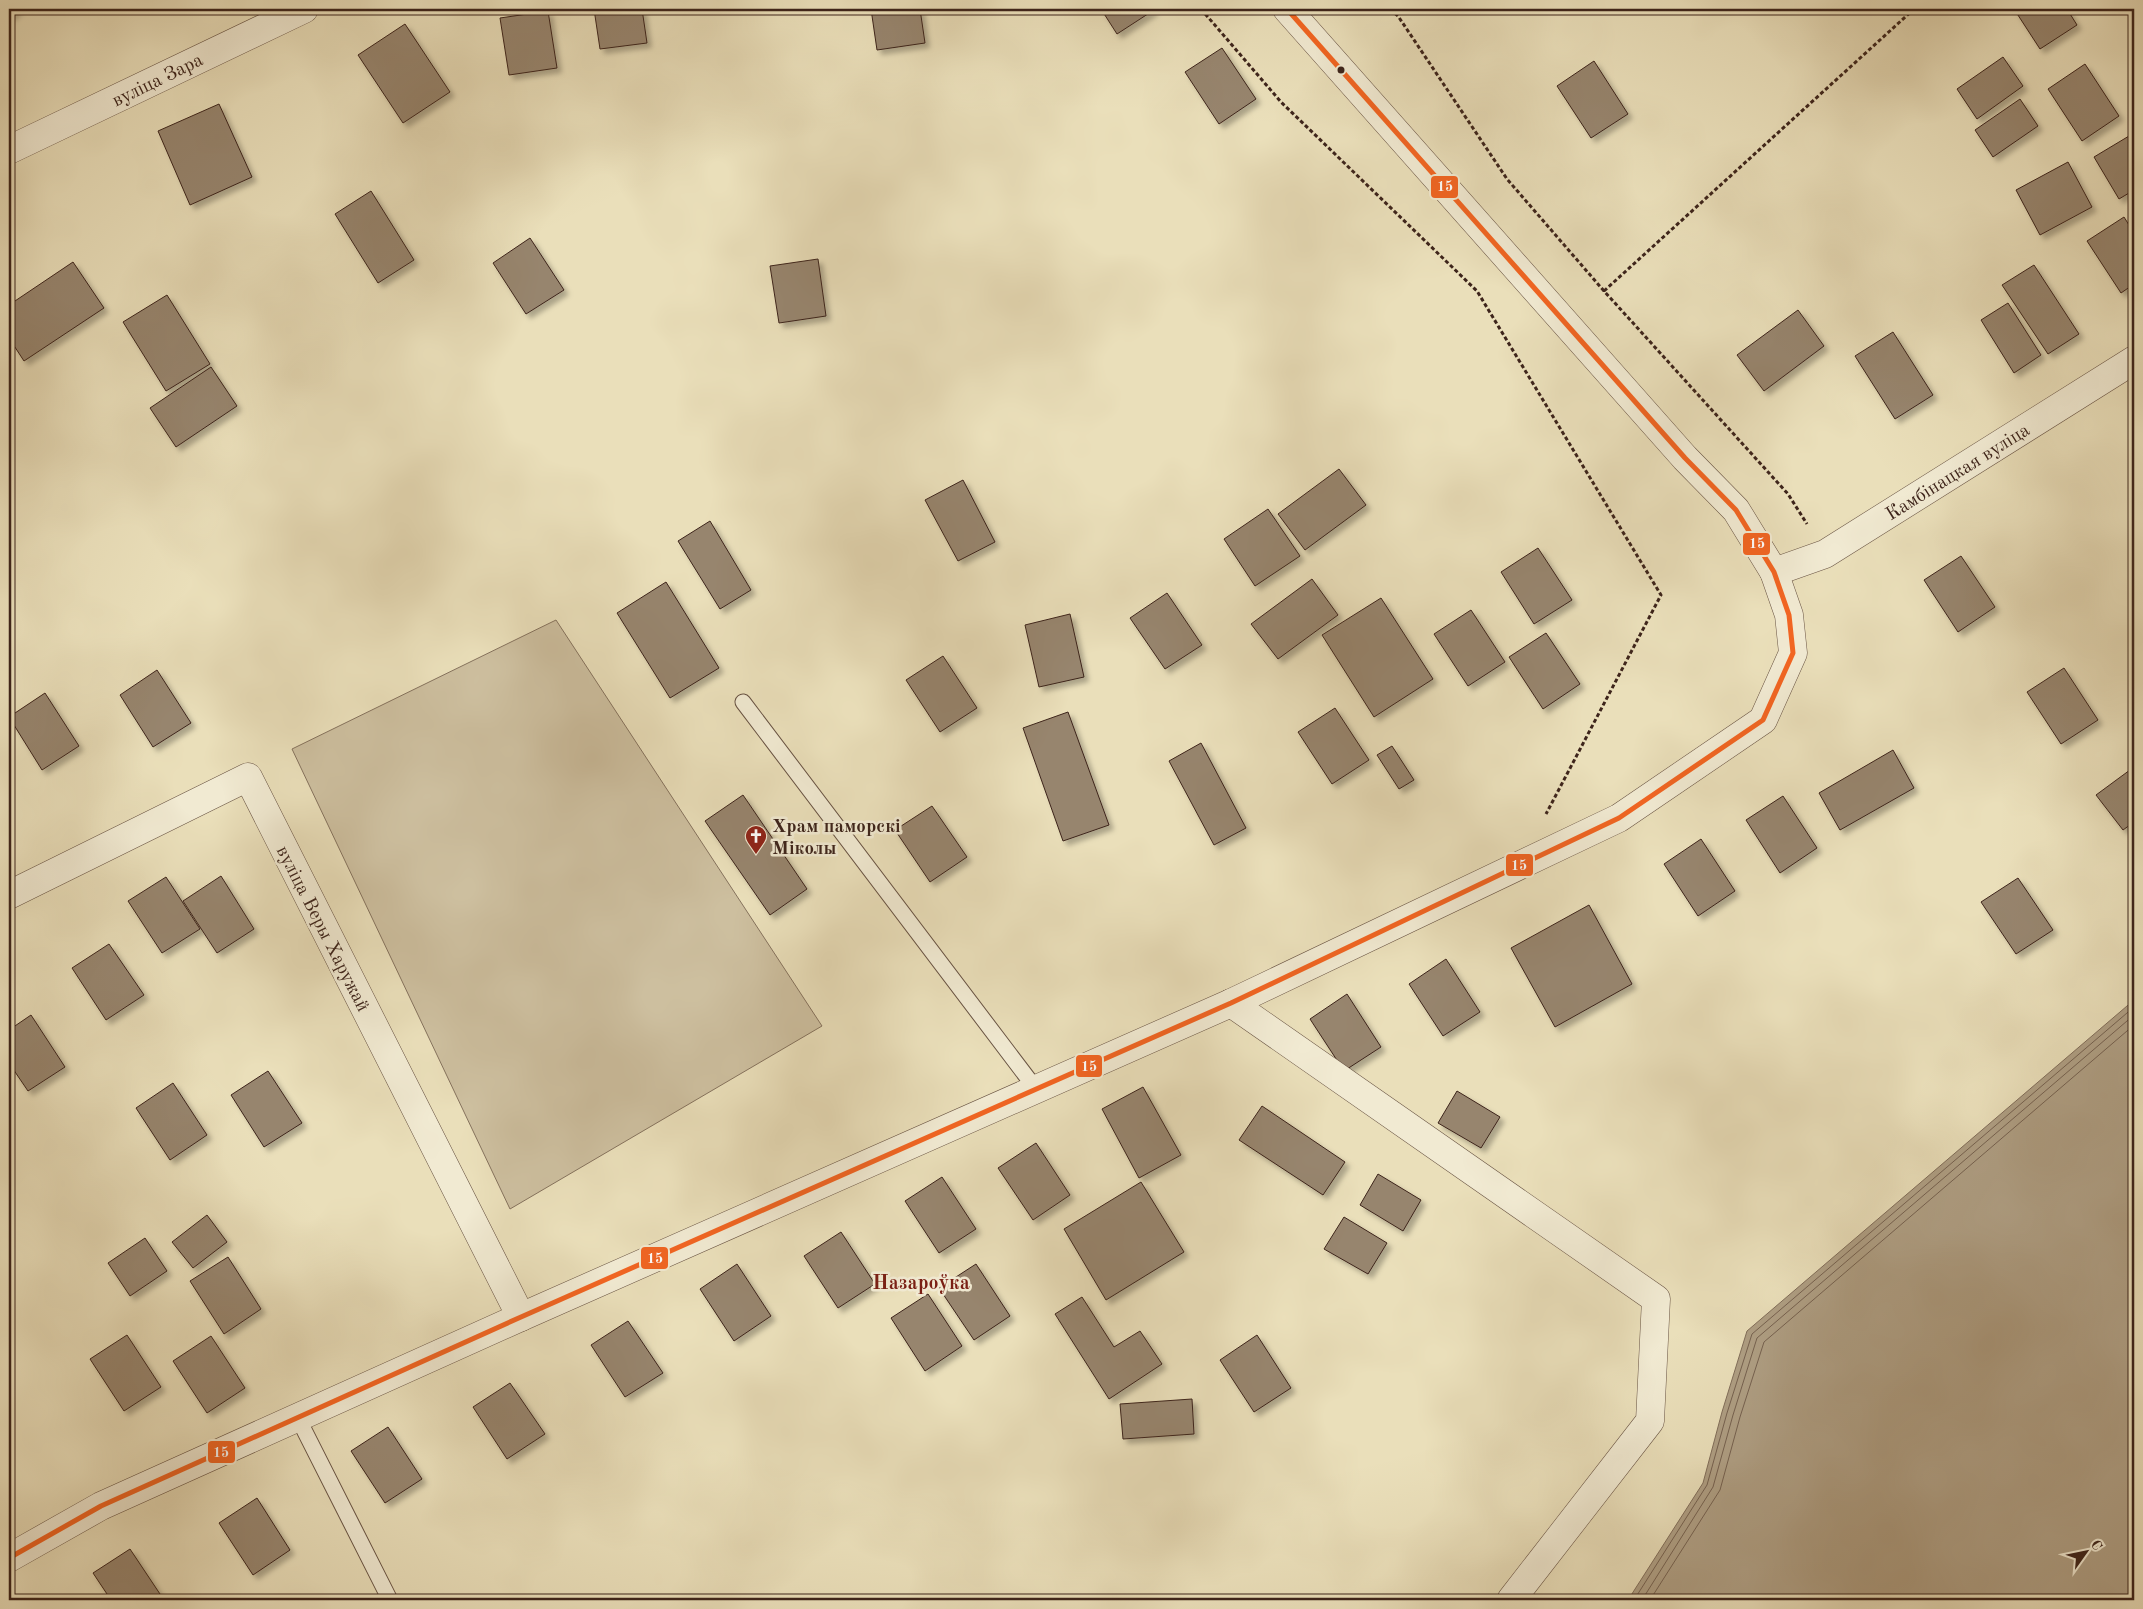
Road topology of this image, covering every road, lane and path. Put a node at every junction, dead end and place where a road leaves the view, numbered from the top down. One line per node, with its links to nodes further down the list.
1 (304, 9): 6 (street, вуліца Зара)
2 (1201, 9): 12 (path)
3 (1287, 9): 10 (street)
4 (1390, 9): 7 (path)
5 (1914, 9): 7 (path)
6 (9, 150)
7 (1604, 290): 9 (path)
8 (2134, 360): 9 (street, Камбінацкая вуліца)
9 (1825, 554): 10 (street, Камбінацкая вуліца)
10 (1774, 572): 12 (street)
11 (743, 702): 15 (lane)
12 (1519, 866): 14 (street)
13 (9, 896): 16 (street, вуліца Веры Харужай)
14 (1231, 1003): 15 (street); 20 (street)
15 (1036, 1089): 16 (street)
16 (521, 1317): 17 (street)
17 (298, 1418): 18 (street); 19 (lane)
18 (9, 1558)
19 (390, 1600)
20 (1512, 1600)

